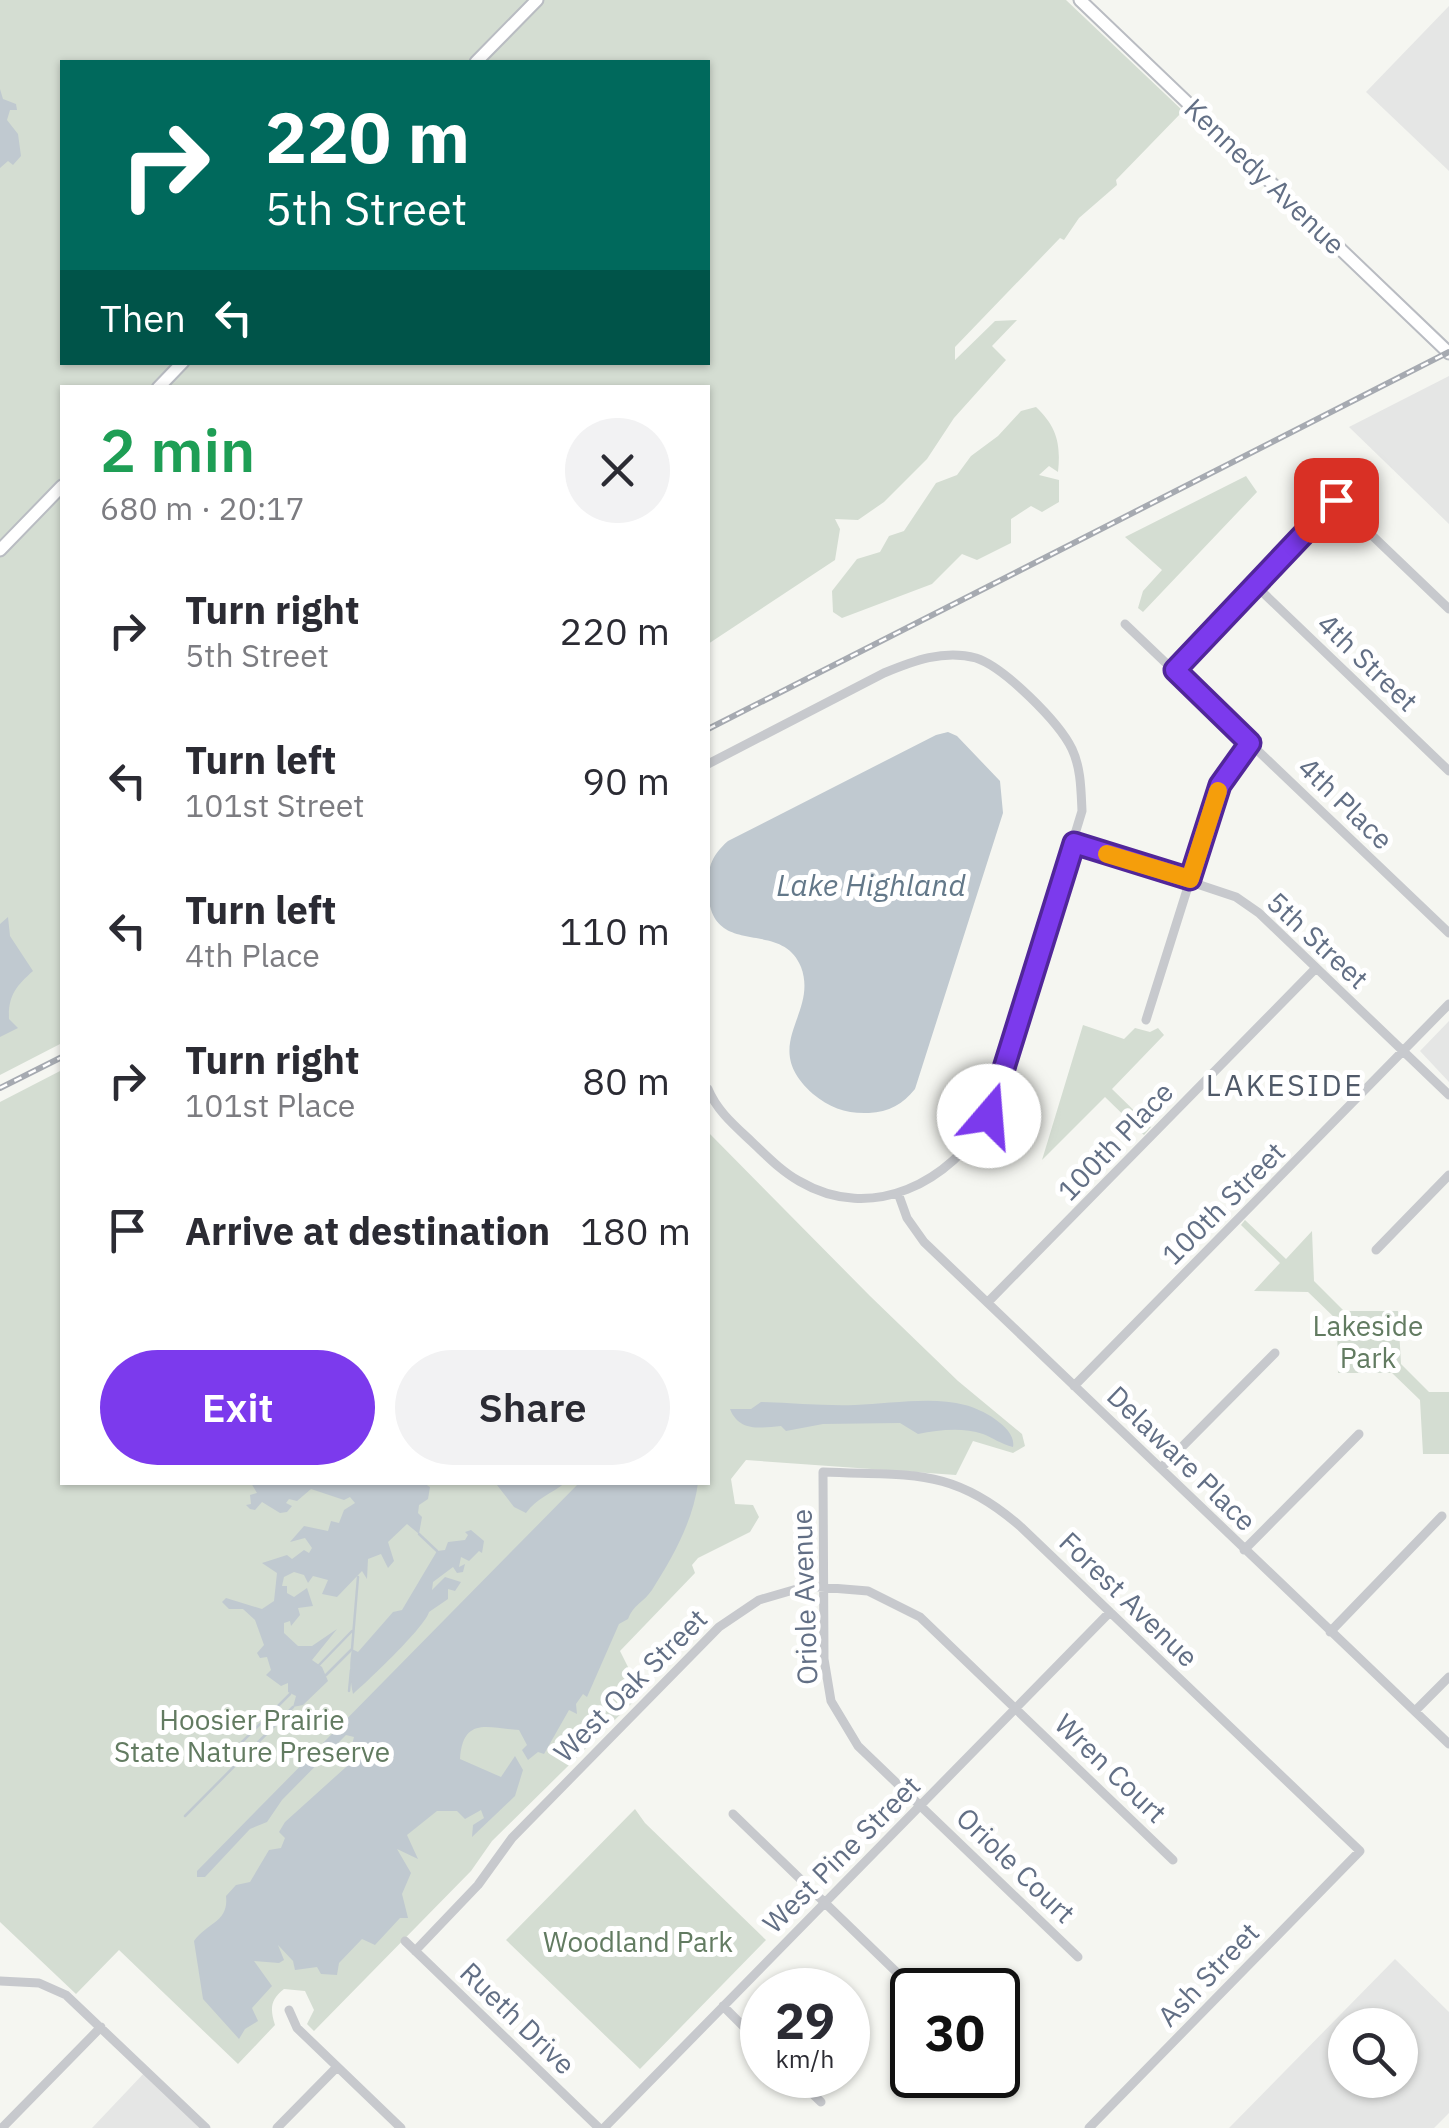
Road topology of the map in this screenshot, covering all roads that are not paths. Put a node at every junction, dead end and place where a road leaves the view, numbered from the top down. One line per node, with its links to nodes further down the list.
1 (537, 0): 3 (street)
2 (1080, 0): 4 (street, Kennedy Avenue)
3 (478, 60)
4 (1449, 353)
5 (180, 365): 6 (street)
6 (161, 385)
7 (60, 488): 8 (street)
8 (0, 550)
9 (1255, 585): 10 (street); 12 (street); 15 (street, 4th Street)
10 (1449, 609)
11 (1124, 624): 12 (street, 4th Place)
12 (1175, 670): 13 (street, 4th Place)
13 (1250, 743): 17 (street); 18 (street, 4th Place)
14 (710, 763): 16 (street)
15 (1449, 771)
16 (1074, 843): 17 (street, 5th Street); 26 (street)
17 (1190, 879): 19 (street, 5th Street); 21 (street)
18 (1449, 933)
19 (1316, 968): 22 (street, 5th Street); 28 (street, 100th Place)
20 (1449, 1004): 22 (street, 100th Street)
21 (1146, 1020)
22 (1404, 1052): 24 (street, 5th Street); 30 (street, 100th Street)
23 (710, 1092): 26 (street)
24 (1449, 1095)
25 (1449, 1175): 27 (street)
26 (898, 1193): 28 (street, Delaware Place)
27 (1376, 1250)
28 (988, 1302): 30 (street, Delaware Place)
29 (1275, 1353): 32 (street)
30 (1074, 1386): 32 (street, Delaware Place)
31 (1359, 1434): 35 (street)
32 (1161, 1468): 35 (street, Delaware Place)
33 (823, 1472): 36 (street, Oriole Avenue); 37 (street, Forest Avenue)
34 (1442, 1516): 39 (street)
35 (1244, 1550): 39 (street, Delaware Place)
36 (824, 1585): 38 (street, West Oak Street); 44 (street, Oriole Avenue); 50 (street, West Oak Street)
37 (1110, 1612): 41 (street, West Pine Street); 46 (street, Forest Avenue)
38 (934, 1628): 41 (street, Wren Court)
39 (1330, 1632): 42 (street, Delaware Place)
40 (1449, 1677): 42 (street)
41 (1017, 1708): 44 (street, West Pine Street); 47 (street, Wren Court)
42 (1415, 1711): 43 (street, Delaware Place)
43 (1449, 1744)
44 (922, 1804): 48 (street, West Pine Street); 51 (street, Oriole Court)
45 (733, 1814): 48 (street)
46 (1360, 1851): 66 (street, Ash Street)
47 (1173, 1860)
48 (826, 1902): 52 (street); 54 (street, West Pine Street)
49 (405, 1941): 50 (street, Rueth Drive)
50 (415, 1951): 65 (street, Rueth Drive)
51 (1078, 1958)
52 (893, 1968)
53 (0, 1981): 57 (street)
54 (722, 2006): 56 (street); 65 (street, West Pine Street)
55 (290, 2010): 58 (street)
56 (740, 2024)
57 (101, 2027): 61 (street); 62 (street)
58 (338, 2067): 63 (street); 64 (street)
59 (817, 2098): 60 (street)
60 (821, 2102)
61 (2, 2128)
62 (206, 2128)
63 (277, 2128)
64 (401, 2128)
65 (602, 2128)
66 (1089, 2128)

